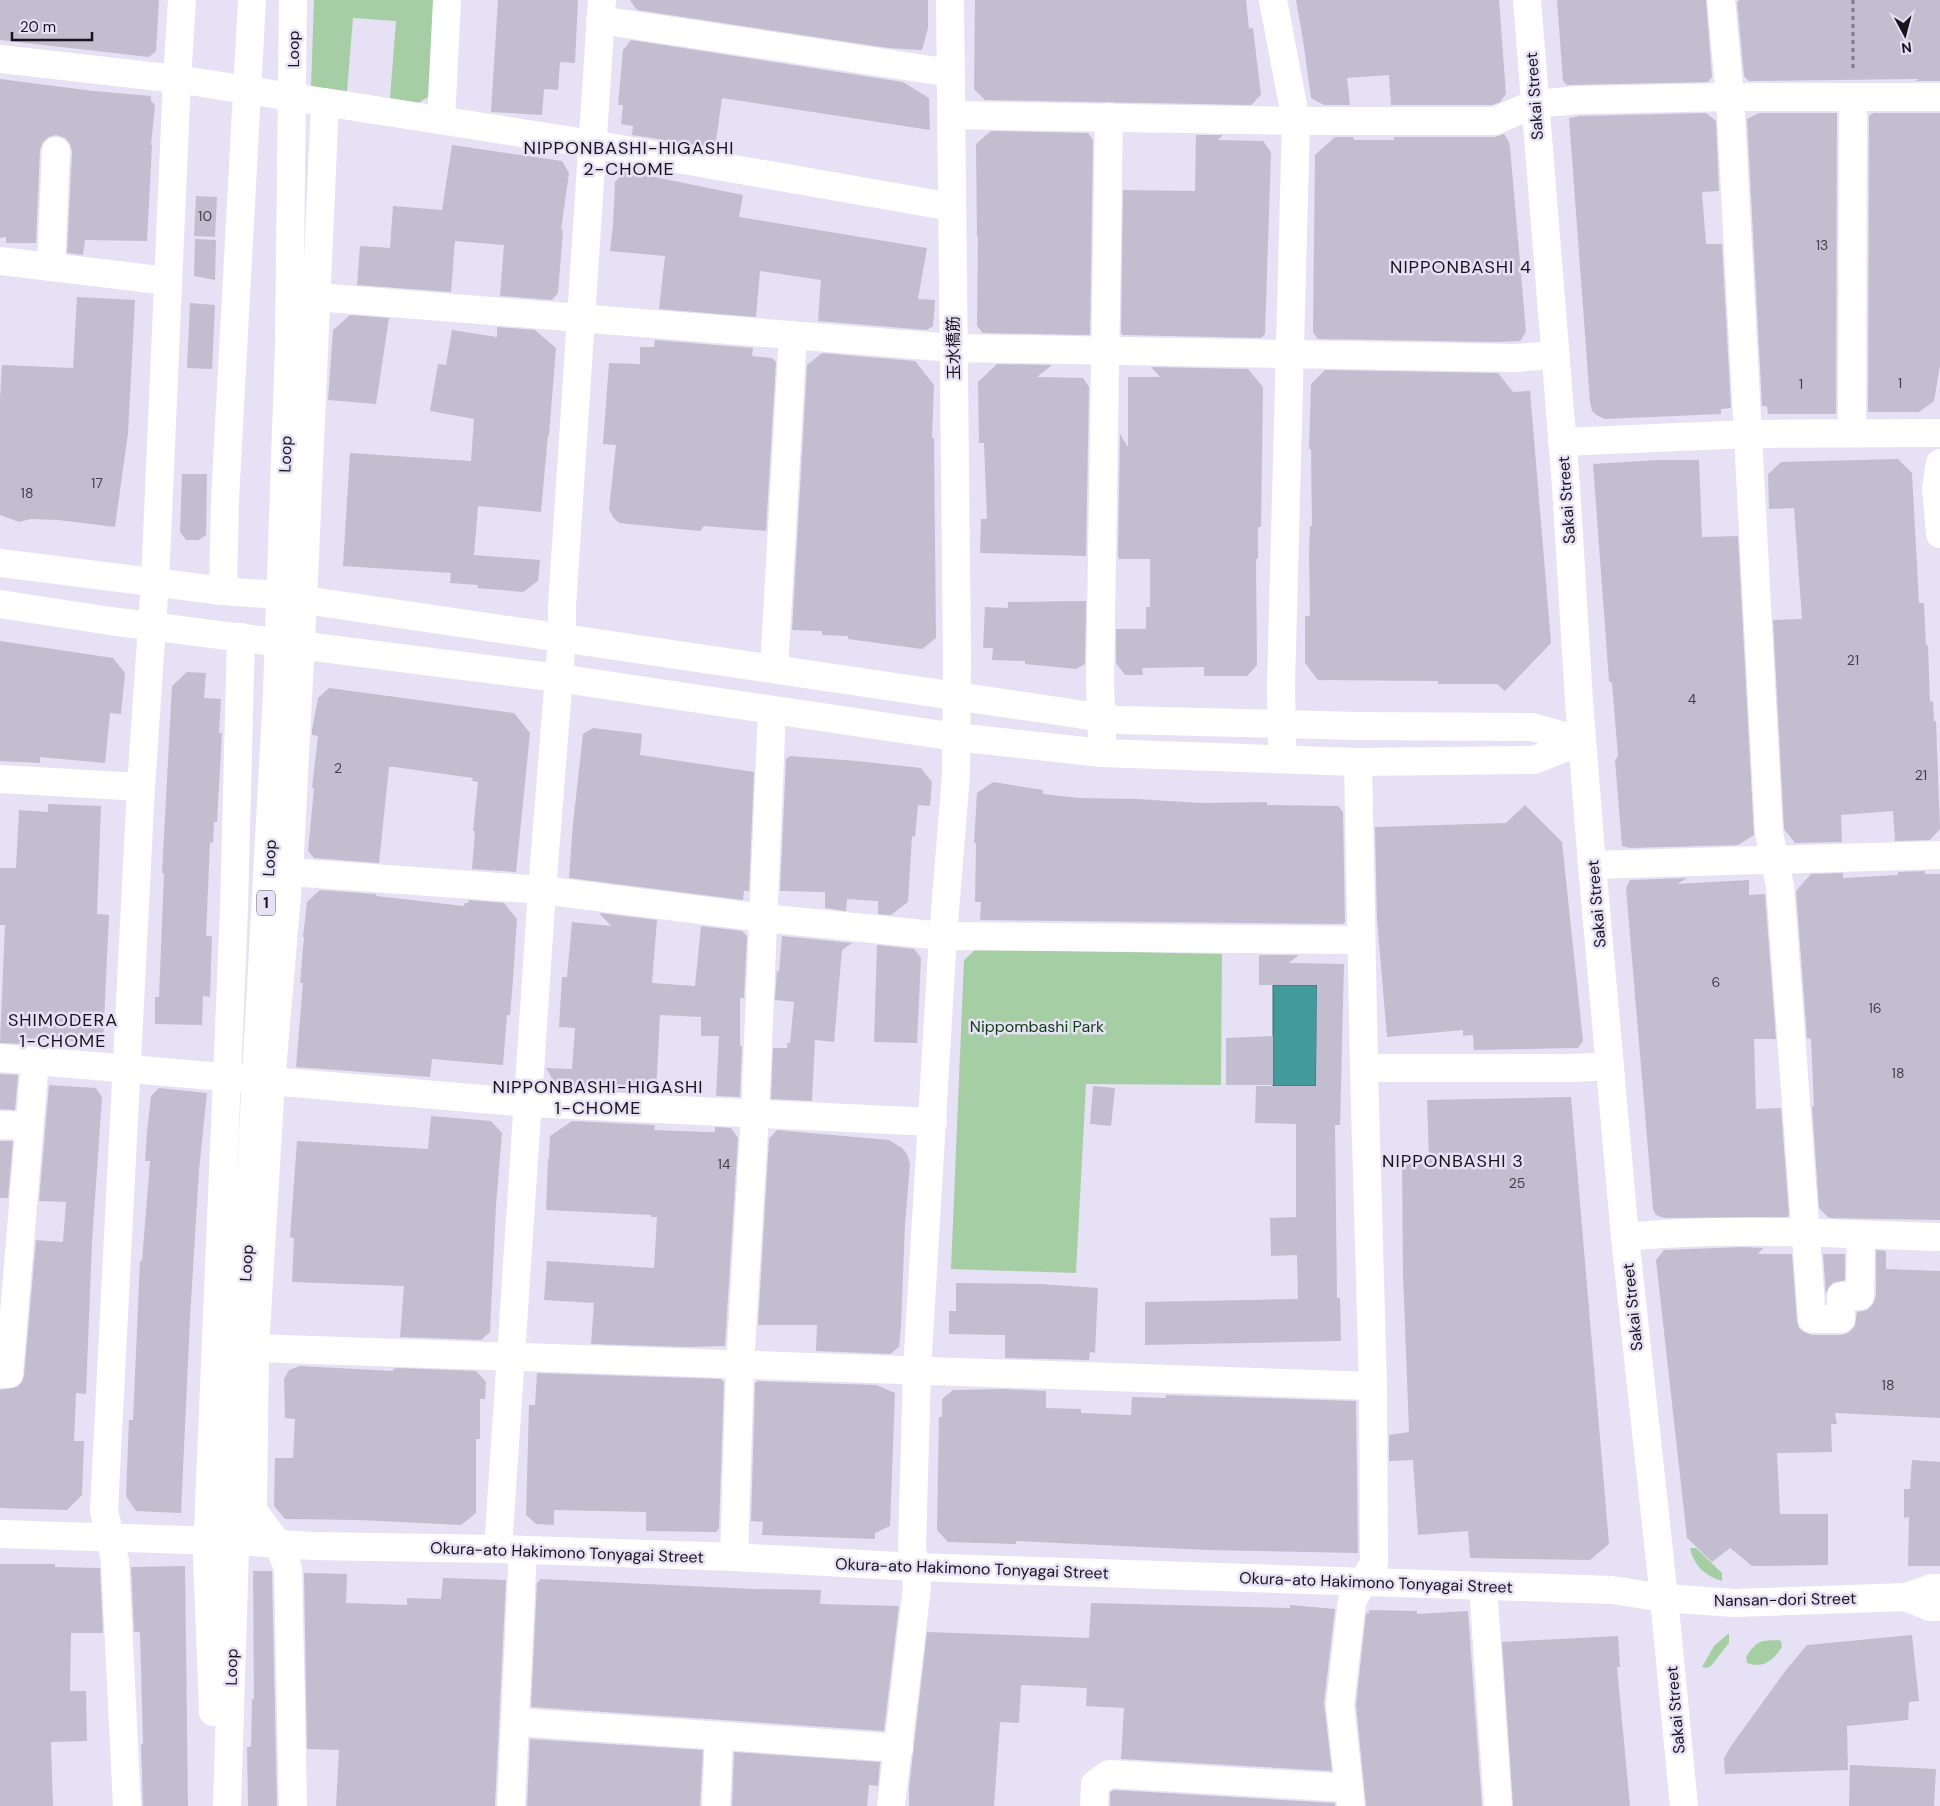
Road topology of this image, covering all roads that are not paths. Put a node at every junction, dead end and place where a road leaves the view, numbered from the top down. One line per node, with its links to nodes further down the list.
1 (182, 0): 12 (main road)
2 (252, 0): 43 (main road)
3 (293, 0): 110 (main road, Loop / 1)
4 (447, 0): 20 (main road)
5 (950, 0): 11 (main road, 玉水橋筋)
6 (1273, 0): 21 (main road)
7 (1527, 0): 17 (main road, Sakai Street)
8 (1721, 0): 13 (main road)
9 (601, 10): 11 (main road); 22 (main road)
10 (0, 59): 12 (main road)
11 (950, 73): 18 (main road, 玉水橋筋)
12 (177, 79): 16 (main road); 27 (main road)
13 (1730, 97): 15 (main road); 17 (main road); 37 (main road)
14 (1940, 97): 15 (main road)
15 (1853, 98): 35 (main road)
16 (325, 102): 20 (main road); 28 (main road)
17 (1534, 104): 21 (main road); 34 (main road, Sakai Street)
18 (951, 114): 19 (main road); 24 (main road, 玉水橋筋)
19 (1109, 118): 21 (main road); 32 (main road)
20 (441, 120): 22 (main road)
21 (1296, 121): 33 (main road)
22 (592, 144): 24 (main road); 29 (main road)
23 (56, 151): 26 (main road)
24 (952, 207): 31 (main road, 玉水橋筋)
25 (0, 261): 26 (main road)
26 (51, 267): 27 (main road)
27 (168, 281): 42 (main road)
28 (317, 297): 29 (main road); 44 (main road)
29 (580, 318): 30 (main road); 48 (main road)
30 (793, 335): 31 (main road); 50 (main road)
31 (953, 348): 32 (main road); 52 (main road, 玉水橋筋)
32 (1104, 352): 33 (main road); 54 (main road)
33 (1289, 354): 34 (main road); 55 (main road)
34 (1555, 355): 38 (main road, Sakai Street)
35 (1852, 433): 36 (main road); 37 (main road)
36 (1940, 433)
37 (1749, 434): 38 (main road); 64 (main road)
38 (1562, 442): 57 (main road, Sakai Street)
39 (1940, 463): 40 (main road)
40 (1940, 534)
41 (0, 563): 42 (main road)
42 (155, 582): 43 (main road); 46 (main road)
43 (224, 591): 44 (main road)
44 (303, 601): 48 (main road); 49 (main road)
45 (0, 604): 46 (main road)
46 (152, 626): 47 (main road); 62 (main road)
47 (241, 637): 49 (main road); 109 (main road)
48 (562, 638): 50 (main road); 51 (main road)
49 (301, 644): 51 (main road); 66 (main road)
50 (774, 669): 52 (main road)
51 (558, 678): 53 (main road); 67 (main road)
52 (956, 696): 54 (main road); 56 (main road, 玉水橋筋)
53 (772, 710): 56 (main road); 68 (main road)
54 (1101, 718): 55 (main road); 58 (main road)
55 (1282, 724): 57 (main road); 59 (main road)
56 (956, 737): 58 (main road); 69 (main road, 玉水橋筋)
57 (1582, 741): 60 (main road); 65 (main road, Sakai Street)
58 (1102, 753): 59 (main road)
59 (1282, 760): 60 (main road)
60 (1358, 762): 70 (main road)
61 (0, 779): 62 (main road)
62 (141, 787): 75 (main road)
63 (1940, 855): 64 (main road)
64 (1775, 860): 65 (main road); 82 (main road)
65 (1592, 865): 73 (main road, Sakai Street)
66 (289, 872): 67 (main road); 76 (main road)
67 (542, 890): 68 (main road); 77 (main road)
68 (764, 918): 69 (main road); 78 (main road)
69 (944, 936): 70 (main road); 79 (main road, 玉水橋筋)
70 (1361, 940): 74 (main road)
71 (0, 1058): 72 (main road)
72 (35, 1060): 75 (main road); 81 (main road)
73 (1610, 1066): 74 (main road); 84 (main road, Sakai Street)
74 (1364, 1068): 91 (main road)
75 (127, 1069): 76 (main road); 93 (main road)
76 (271, 1082): 77 (main road); 86 (main road)
77 (529, 1103): 78 (main road); 87 (main road)
78 (755, 1114): 79 (main road); 88 (main road)
79 (933, 1122): 89 (main road, 玉水橋筋)
80 (0, 1125): 81 (main road)
81 (29, 1126): 90 (main road)
82 (1807, 1232): 83 (main road); 83 (main road); 84 (main road)
83 (1861, 1235): 85 (main road)
84 (1625, 1237): 102 (main road, Sakai Street)
85 (1940, 1237)
86 (255, 1348): 87 (main road); 94 (main road)
87 (510, 1356): 88 (main road); 95 (main road)
88 (740, 1365): 89 (main road); 96 (main road)
89 (917, 1370): 91 (main road); 97 (main road, 玉水橋筋)
90 (4, 1374)
91 (1374, 1386): 98 (main road)
92 (0, 1534): 93 (main road, Okura-ato Hakimono Tonyagai Street)
93 (111, 1538): 94 (main road, Okura-ato Hakimono Tonyagai Street); 108 (main road)
94 (278, 1544): 95 (main road, Okura-ato Hakimono Tonyagai Street); 111 (main road)
95 (511, 1550): 96 (main road, Okura-ato Hakimono Tonyagai Street); 104 (main road)
96 (734, 1557): 97 (main road, Okura-ato Hakimono Tonyagai Street)
97 (915, 1567): 98 (main road, Okura-ato Hakimono Tonyagai Street); 106 (main road, 玉水橋筋)
98 (1362, 1582): 99 (main road, Okura-ato Hakimono Tonyagai Street); 107 (main road)
99 (1483, 1586): 102 (main road, Okura-ato Hakimono Tonyagai Street); 116 (main road)
100 (1940, 1588): 101 (main road)
101 (1906, 1596): 102 (main road, Nansan-dori Street); 103 (main road)
102 (1664, 1598): 117 (main road, Sakai Street)
103 (1940, 1607)
104 (516, 1722): 105 (main road); 112 (main road)
105 (719, 1736): 106 (main road); 113 (main road)
106 (899, 1748): 114 (main road, 玉水橋筋)
107 (1350, 1797): 115 (main road)
108 (127, 1806)
109 (216, 1806)
110 (227, 1806)
111 (293, 1806)
112 (511, 1806)
113 (716, 1806)
114 (891, 1806)
115 (1094, 1806)
116 (1498, 1806)
117 (1684, 1806)

